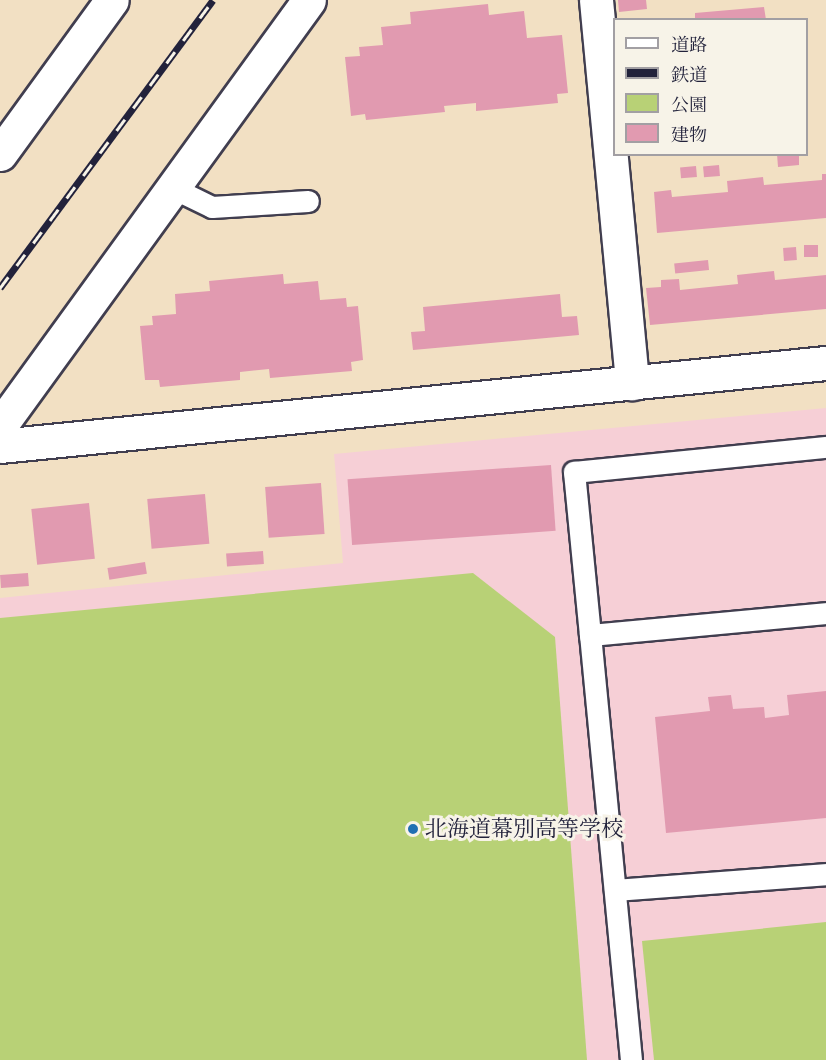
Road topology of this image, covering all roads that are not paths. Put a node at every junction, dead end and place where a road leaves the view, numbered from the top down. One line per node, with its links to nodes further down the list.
1 (112, 0): 4 (street)
2 (309, 0): 5 (street)
3 (596, 0): 8 (street)
4 (0, 154)
5 (173, 188): 6 (lane); 9 (street)
6 (308, 201)
7 (826, 363): 8 (street)
8 (632, 383): 10 (street)
9 (0, 426)
10 (0, 446)
11 (826, 447): 13 (lane)
12 (826, 613): 13 (lane)
13 (590, 635): 15 (lane)
14 (826, 874): 15 (lane)
15 (615, 890): 16 (lane)
16 (631, 1060)

